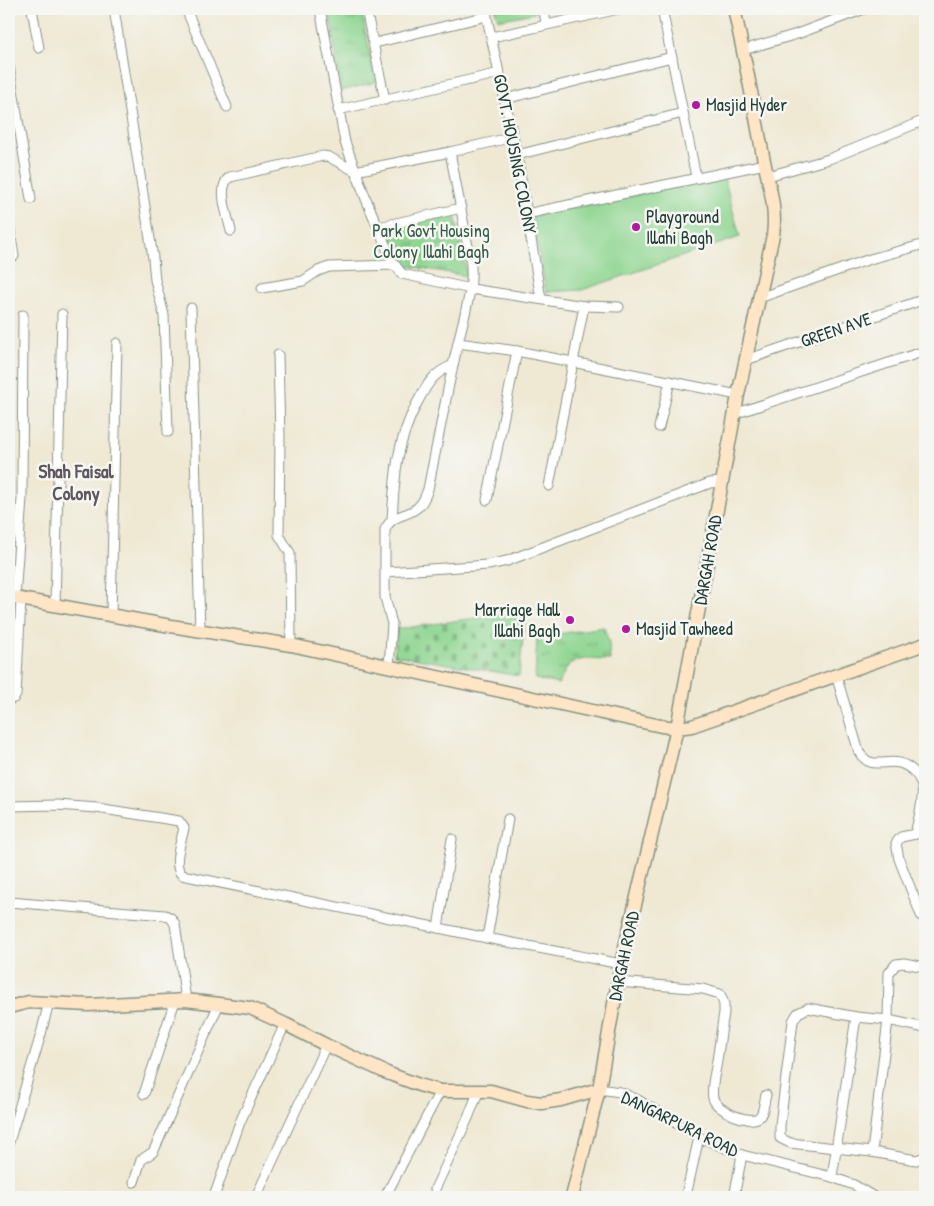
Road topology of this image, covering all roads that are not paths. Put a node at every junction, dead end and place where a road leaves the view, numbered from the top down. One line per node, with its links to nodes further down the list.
1 (32, 9): 15 (street)
2 (114, 9): 63 (street)
3 (186, 9): 22 (street)
4 (320, 9): 23 (street)
5 (366, 9): 14 (street)
6 (544, 9): 12 (street)
7 (619, 9): 12 (street)
8 (662, 9): 17 (street)
9 (734, 9): 16 (street, DARGAH ROAD)
10 (864, 9): 16 (street)
11 (486, 12): 13 (street, GOVT. HOUSING COLONY); 14 (street)
12 (546, 24): 13 (street)
13 (492, 37): 19 (street, GOVT. HOUSING COLONY)
14 (375, 43): 21 (street)
15 (39, 48)
16 (744, 50): 29 (street, DARGAH ROAD)
17 (672, 56): 20 (street); 24 (street)
18 (9, 66): 32 (street)
19 (500, 73): 20 (street, GOVT. HOUSING COLONY); 21 (street)
20 (504, 99): 26 (street, GOVT. HOUSING COLONY)
21 (385, 100): 23 (street)
22 (227, 106)
23 (338, 110): 30 (street)
24 (683, 113): 28 (street); 31 (street)
25 (925, 120): 29 (street)
26 (513, 137): 27 (street); 28 (street, GOVT. HOUSING COLONY)
27 (450, 152): 30 (street); 33 (street)
28 (516, 155): 34 (street, GOVT. HOUSING COLONY)
29 (766, 170): 31 (street); 43 (street, DARGAH ROAD)
30 (355, 171): 36 (street); 37 (street)
31 (696, 178): 34 (street)
32 (31, 199)
33 (461, 208): 36 (street); 42 (street)
34 (526, 214): 45 (street, GOVT. HOUSING COLONY)
35 (9, 224): 39 (street)
36 (379, 227): 40 (street)
37 (231, 231)
38 (925, 244): 43 (street)
39 (14, 256)
40 (394, 265): 41 (street); 42 (street)
41 (262, 288)
42 (471, 289): 45 (street); 52 (street)
43 (759, 298): 56 (street, DARGAH ROAD)
44 (925, 298): 56 (street, GREEN AVE)
45 (541, 299): 46 (street)
46 (584, 306): 47 (street); 57 (street)
47 (619, 307)
48 (191, 308): 72 (street)
49 (62, 314): 70 (street)
50 (23, 315): 69 (street)
51 (117, 343): 71 (street)
52 (458, 343): 53 (street); 58 (street)
53 (516, 351): 57 (street); 66 (street)
54 (925, 351): 61 (street)
55 (278, 355): 74 (street)
56 (746, 360): 60 (street, DARGAH ROAD)
57 (573, 362): 59 (street); 65 (street)
58 (453, 365): 67 (street); 67 (street)
59 (670, 381): 60 (street); 62 (street)
60 (738, 395): 61 (street, DARGAH ROAD)
61 (734, 414): 64 (street, DARGAH ROAD)
62 (659, 426)
63 (168, 432)
64 (722, 482): 68 (street); 78 (street, DARGAH ROAD)
65 (549, 486)
66 (487, 500)
67 (392, 519): 68 (street)
68 (386, 572): 75 (street)
69 (15, 599): 70 (street); 77 (street)
70 (56, 605): 71 (street)
71 (111, 615): 72 (street)
72 (200, 630): 74 (street)
73 (925, 644): 76 (street)
74 (291, 645): 75 (street)
75 (389, 666): 78 (street)
76 (836, 675): 78 (street); 82 (street)
77 (9, 699)
78 (677, 728): 88 (street, DARGAH ROAD)
79 (9, 806): 86 (street)
80 (508, 818): 87 (street)
81 (925, 832): 82 (street)
82 (915, 834): 85 (street)
83 (452, 839): 86 (street)
84 (9, 902): 91 (street)
85 (925, 920)
86 (438, 928): 87 (street)
87 (487, 938): 88 (street)
88 (622, 964): 90 (street, DARGAH ROAD)
89 (925, 966): 96 (street)
90 (618, 982): 100 (street, DARGAH ROAD); 104 (street)
91 (180, 1000): 92 (street); 93 (street); 103 (street)
92 (49, 1002): 94 (street); 106 (street)
93 (219, 1004): 97 (street); 112 (street)
94 (9, 1007)
95 (856, 1017): 96 (street); 107 (street); 107 (street)
96 (888, 1020): 98 (street); 108 (street)
97 (285, 1024): 99 (street); 115 (street)
98 (925, 1028)
99 (326, 1046): 102 (street); 116 (street)
100 (599, 1089): 101 (street); 105 (street, DANGARPURA ROAD); 118 (street, DARGAH ROAD)
101 (479, 1090): 102 (street); 113 (street)
102 (440, 1091): 117 (street)
103 (144, 1094)
104 (766, 1095)
105 (699, 1137): 109 (street, DANGARPURA ROAD); 114 (street)
106 (9, 1142)
107 (837, 1149): 108 (street); 111 (street)
108 (872, 1152): 110 (street)
109 (742, 1155): 111 (street, DANGARPURA ROAD); 119 (street)
110 (925, 1157)
111 (832, 1177): 120 (street, DANGARPURA ROAD)
112 (134, 1182)
113 (435, 1189)
114 (687, 1191)
115 (214, 1197)
116 (256, 1197)
117 (385, 1197)
118 (572, 1197)
119 (734, 1197)
120 (874, 1197)

